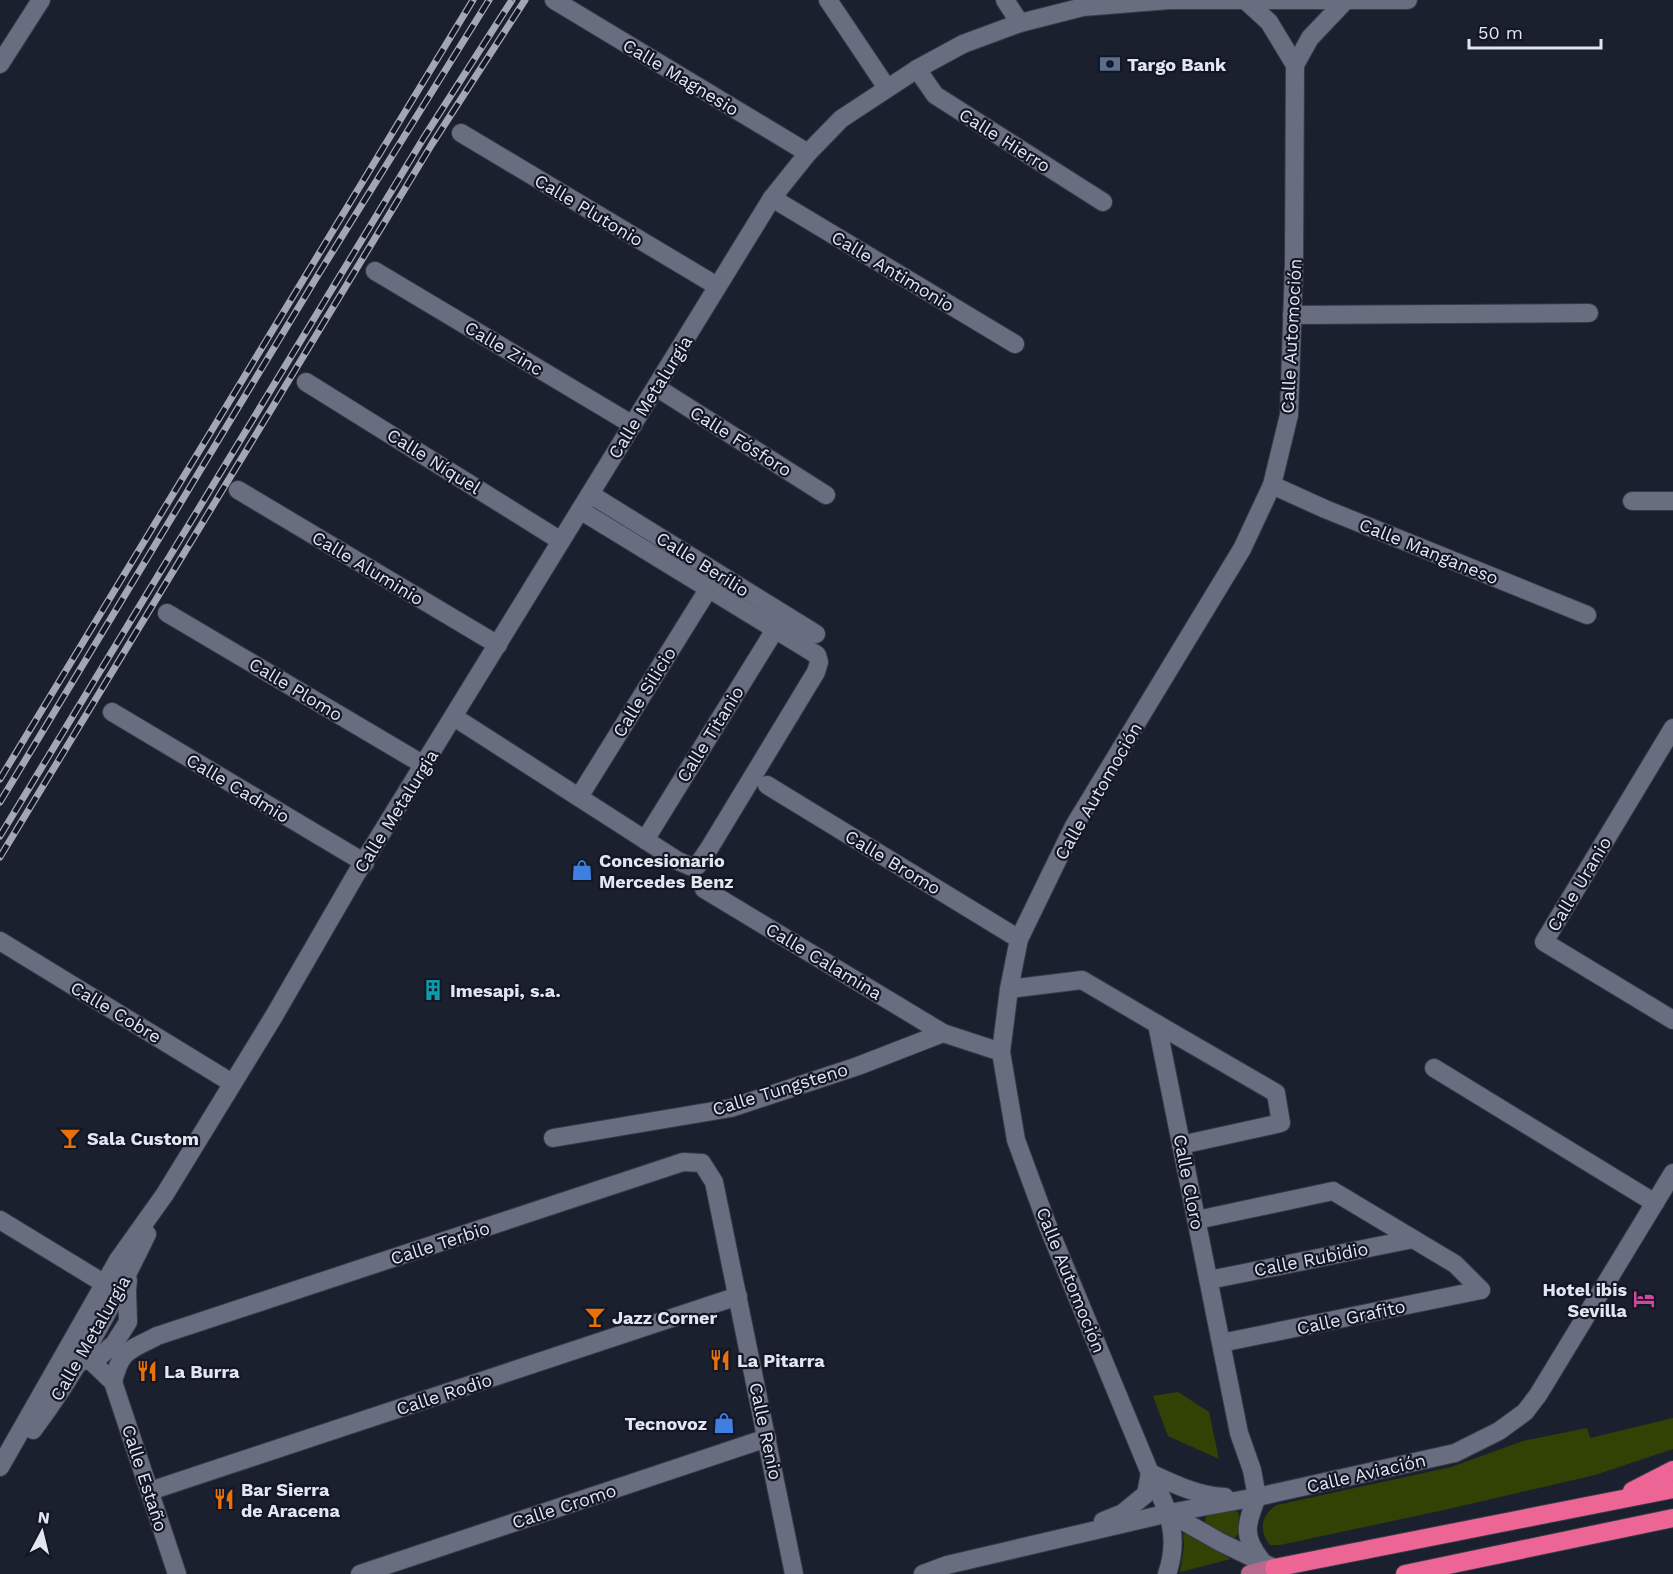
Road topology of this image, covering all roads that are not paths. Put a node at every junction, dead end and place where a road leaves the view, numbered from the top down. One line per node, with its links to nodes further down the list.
1 (41, 0): 13 (street)
2 (554, 0): 18 (street, Calle Magnesio)
3 (828, 0): 16 (street)
4 (1005, 0): 11 (street)
5 (1169, 0): 6 (street, Calle Metalurgia); 11 (street, Calle Metalurgia)
6 (1245, 0): 7 (street, Calle Metalurgia); 14 (street)
7 (1314, 0): 8 (street, Calle Metalurgia); 12 (street)
8 (1347, 0): 9 (street, Calle Metalurgia); 12 (street)
9 (1351, 0): 10 (street, Calle Metalurgia)
10 (1408, 0)
11 (1020, 23): 15 (street, Calle Metalurgia)
12 (1311, 38): 14 (street)
13 (0, 64)
14 (1295, 65): 24 (street, Calle Automoción)
15 (917, 69): 16 (street, Calle Metalurgia); 20 (street, Calle Hierro)
16 (887, 88): 18 (street, Calle Metalurgia)
17 (461, 133): 22 (street, Calle Plutonio)
18 (808, 153): 19 (street, Calle Metalurgia)
19 (772, 198): 22 (street, Calle Metalurgia); 25 (street, Calle Antimonio)
20 (1103, 202)
21 (375, 271): 28 (street, Calle Zinc)
22 (717, 286): 27 (street, Calle Metalurgia)
23 (1589, 313): 24 (street)
24 (1292, 315): 29 (street, Calle Automoción)
25 (1015, 344)
26 (306, 382): 36 (street, Calle Níquel)
27 (656, 387): 28 (street, Calle Metalurgia); 32 (street, Calle Fósforo)
28 (633, 425): 31 (street, Calle Metalurgia)
29 (1272, 485): 39 (street, Calle Manganeso); 52 (street, Calle Automoción)
30 (238, 490): 42 (street, Calle Aluminio)
31 (590, 494): 35 (street, Calle Metalurgia); 41 (street, Calle Berilio)
32 (826, 495)
33 (1632, 501): 34 (street)
34 (1673, 501)
35 (580, 510): 36 (street, Calle Metalurgia); 37 (street)
36 (561, 541): 42 (street, Calle Metalurgia)
37 (709, 588): 40 (street); 48 (street, Calle Silicio)
38 (167, 613): 46 (street, Calle Plomo)
39 (1587, 615)
40 (776, 628): 49 (street, Calle Titanio); 49 (street)
41 (816, 634)
42 (498, 645): 44 (street, Calle Metalurgia)
43 (112, 712): 50 (street, Calle Cadmio)
44 (454, 717): 46 (street, Calle Metalurgia); 48 (street)
45 (1673, 728): 55 (street, Calle Uranio)
46 (424, 765): 50 (street, Calle Metalurgia)
47 (767, 785): 52 (street, Calle Bromo)
48 (579, 797): 49 (street)
49 (645, 840)
50 (364, 863): 60 (street, Calle Metalurgia)
51 (704, 889): 57 (street, Calle Calamina)
52 (1019, 939): 54 (street, Calle Automoción)
53 (0, 942): 60 (street, Calle Cobre)
54 (1009, 989): 56 (street); 58 (street, Calle Automoción)
55 (1673, 1020)
56 (1157, 1024): 62 (street, Calle Cloro); 62 (street)
57 (944, 1033): 58 (street); 61 (street, Calle Tungsteno)
58 (1001, 1052): 84 (street, Calle Automoción)
59 (1434, 1068): 66 (street)
60 (232, 1083): 65 (street, Calle Metalurgia)
61 (553, 1138)
62 (1181, 1145): 68 (street, Calle Cloro)
63 (1673, 1173): 66 (street, Calle Aviación)
64 (714, 1182): 73 (street, Calle Renio); 75 (street, Calle Terbio)
65 (165, 1194): 70 (street, Calle Metalurgia); 72 (street, Calle Metalurgia)
66 (1655, 1203): 87 (street, Calle Aviación)
67 (0, 1220): 72 (street)
68 (1197, 1220): 69 (street); 71 (street, Calle Cloro)
69 (1413, 1239): 71 (street, Calle Rubidio); 76 (street, Calle Grafito)
70 (130, 1268): 74 (street); 77 (street, Calle Metalurgia)
71 (1209, 1280): 76 (street, Calle Cloro)
72 (105, 1284): 77 (street); 81 (street, Calle Metalurgia)
73 (738, 1296): 80 (street, Calle Renio); 86 (street, Calle Rodio)
74 (128, 1322): 75 (street); 77 (street)
75 (157, 1336): 79 (street)
76 (1221, 1343): 87 (street, Calle Cloro)
77 (85, 1358): 78 (street, Calle Metalurgia); 79 (street)
78 (68, 1380): 79 (street); 83 (street, Calle Metalurgia)
79 (114, 1382): 86 (street, Calle Estaño)
80 (767, 1438): 94 (street, Calle Cromo); 95 (street, Calle Renio)
81 (0, 1467)
82 (1673, 1470): 88 (highway)
83 (0, 1473)
84 (1150, 1473): 87 (street); 89 (street, Calle Automoción); 91 (street)
85 (1673, 1489): 88 (highway)
86 (150, 1491): 93 (street, Calle Estaño)
87 (1257, 1497): 89 (street, Calle Aviación); 92 (street)
88 (1608, 1503): 92 (highway)
89 (1169, 1513): 91 (street, Calle Aviación); 92 (street); 97 (street, Calle Automoción)
90 (1673, 1518): 98 (highway)
91 (1060, 1538): 96 (street, Calle Aviación)
92 (1262, 1568)
93 (177, 1574)
94 (360, 1574)
95 (794, 1574)
96 (923, 1574)
97 (1167, 1574)
98 (1405, 1574)

